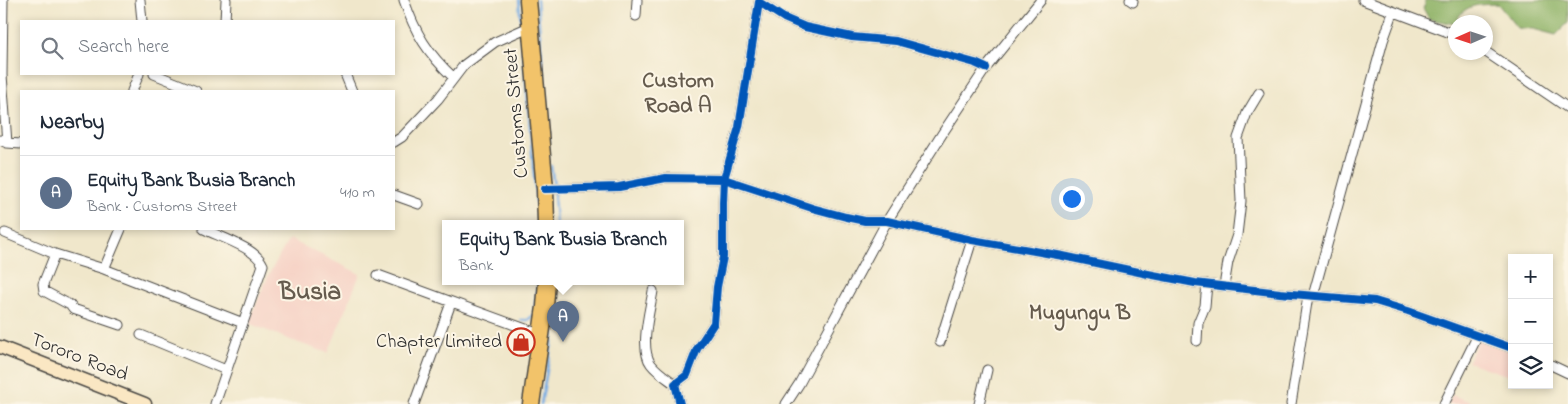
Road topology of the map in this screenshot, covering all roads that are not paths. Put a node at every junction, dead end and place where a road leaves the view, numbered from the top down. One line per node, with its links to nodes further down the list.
1 (3, 0): 27 (street)
2 (140, 0): 12 (street)
3 (226, 0): 13 (street)
4 (404, 0): 21 (street)
5 (528, 0): 14 (highway, Customs Street)
6 (637, 0): 11 (street)
7 (1041, 0): 17 (street)
8 (1363, 0): 10 (street)
9 (757, 1): 17 (street); 30 (street)
10 (1393, 13): 15 (street); 47 (street)
11 (636, 16)
12 (142, 20)
13 (225, 20)
14 (531, 26): 21 (street); 31 (highway, Customs Street)
15 (1448, 32)
16 (1493, 57): 26 (street)
17 (986, 68): 35 (street)
18 (139, 75): 22 (street)
19 (156, 75): 23 (street)
20 (345, 75): 24 (street)
21 (454, 78): 28 (street)
22 (132, 90)
23 (194, 90)
24 (352, 90)
25 (1259, 93): 45 (street)
26 (1568, 108)
27 (4, 141): 29 (street)
28 (395, 141)
29 (20, 144)
30 (724, 179): 31 (street); 35 (street); 62 (street)
31 (545, 190): 34 (highway, Customs Street)
32 (395, 195): 33 (street)
33 (419, 204)
34 (546, 220)
35 (887, 221): 39 (street); 68 (street)
36 (121, 230): 41 (street)
37 (206, 230): 49 (street)
38 (5, 233): 40 (street)
39 (972, 240): 43 (street); 55 (street)
40 (55, 254): 41 (street); 50 (street)
41 (104, 269): 49 (street)
42 (378, 275): 48 (street)
43 (1207, 284): 45 (street); 54 (street)
44 (547, 285): 52 (highway)
45 (1224, 286): 47 (street)
46 (653, 291): 62 (street)
47 (1311, 296): 53 (street); 70 (street)
48 (451, 303): 52 (street); 65 (street)
49 (243, 323): 59 (street)
50 (120, 325)
51 (141, 335): 59 (street)
52 (542, 335): 66 (highway)
53 (1478, 335): 56 (street); 71 (street)
54 (1197, 341)
55 (940, 342)
56 (1508, 346)
57 (0, 347): 63 (main road, Tororo Road)
58 (1553, 366): 61 (street)
59 (226, 370): 64 (street)
60 (987, 370): 69 (street)
61 (1568, 372)
62 (675, 384): 67 (street)
63 (145, 404)
64 (215, 404)
65 (414, 404)
66 (531, 404)
67 (680, 404)
68 (786, 404)
69 (979, 404)
70 (1291, 404)
71 (1444, 404)

